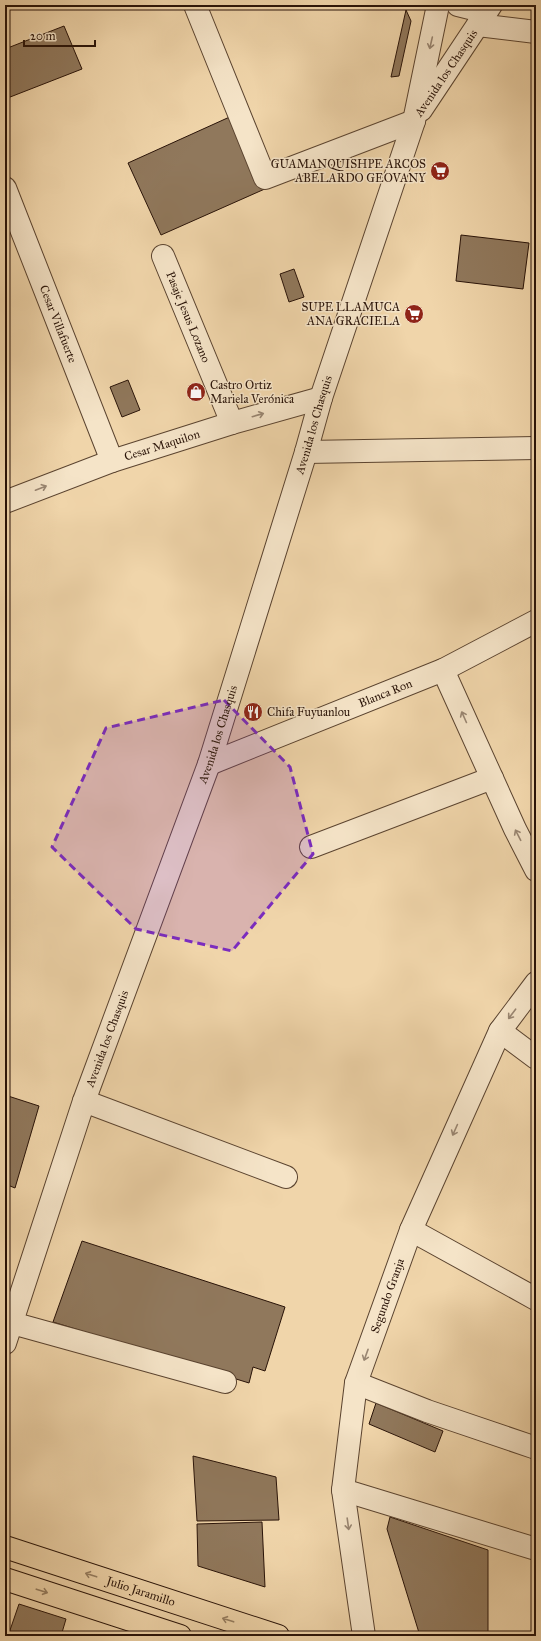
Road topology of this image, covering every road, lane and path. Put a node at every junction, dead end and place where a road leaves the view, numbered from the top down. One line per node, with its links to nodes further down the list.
1 (195, 5): 7 (street)
2 (438, 5): 7 (street, Avenida los Chasquis, one-way to 7)
3 (458, 5): 5 (street)
4 (491, 5): 5 (street, Avenida los Chasquis)
5 (481, 15): 6 (street); 7 (street, Avenida los Chasquis)
6 (536, 32)
7 (414, 121): 10 (street, Avenida los Chasquis)
8 (5, 188): 14 (street, Cesar Villafuerte)
9 (163, 256): 11 (street, Pasaje Jesus Lozano)
10 (321, 398): 11 (street, Cesar Maquilon, one-way to 10); 13 (street, Avenida los Chasquis)
11 (232, 423): 14 (street, Cesar Maquilon)
12 (536, 448): 13 (street)
13 (306, 452): 18 (street, Avenida los Chasquis)
14 (112, 461): 15 (street, Cesar Maquilon, one-way to 14)
15 (5, 502)
16 (536, 621): 17 (street, Blanca Ron)
17 (443, 670): 18 (street, Blanca Ron); 19 (street, one-way to 17)
18 (209, 764): 25 (street, Avenida los Chasquis)
19 (492, 778): 20 (street); 21 (street, one-way to 19)
20 (311, 846)
21 (536, 870)
22 (536, 983): 23 (street, Segundo Granja, one-way to 23)
23 (500, 1031): 24 (street); 27 (street, Segundo Granja, one-way to 27)
24 (536, 1058)
25 (84, 1102): 26 (street); 29 (street, Avenida los Chasquis)
26 (286, 1177)
27 (411, 1230): 28 (street); 31 (street, Segundo Granja, one-way to 31)
28 (536, 1299)
29 (8, 1333): 30 (street)
30 (225, 1382)
31 (356, 1383): 32 (street); 33 (street, Segundo Granja)
32 (536, 1448)
33 (343, 1490): 35 (street); 39 (street, Segundo Granja, one-way to 39)
34 (5, 1547): 38 (main road, Julio Jaramillo, one-way to 34)
35 (536, 1549)
36 (5, 1579): 37 (main road, one-way to 37)
37 (180, 1636)
38 (278, 1636)
39 (364, 1636)

